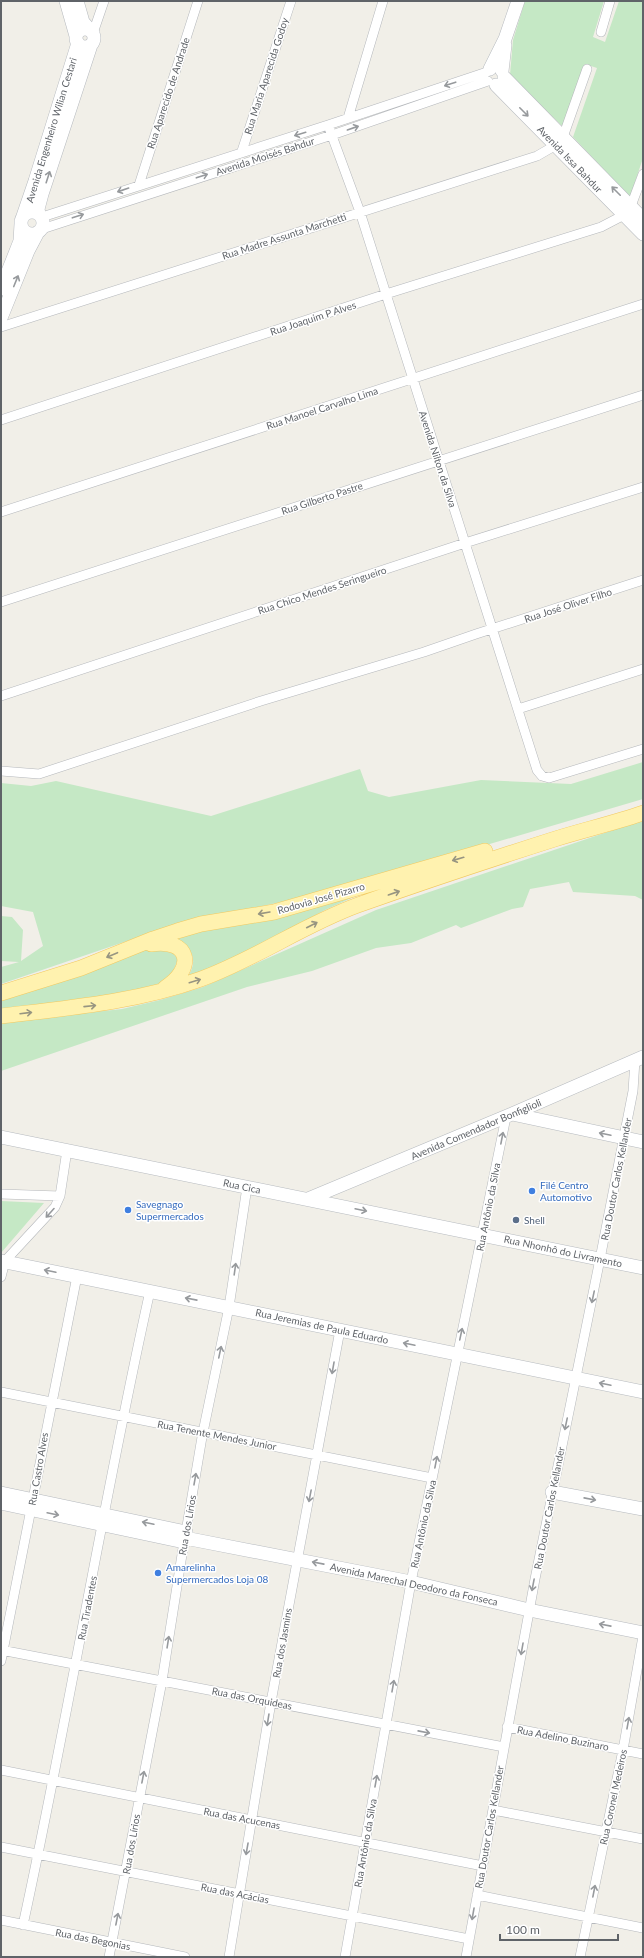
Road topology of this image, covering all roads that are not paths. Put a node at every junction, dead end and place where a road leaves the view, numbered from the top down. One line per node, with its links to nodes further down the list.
1 (66, 1): 11 (street)
2 (77, 1): 10 (street)
3 (104, 1): 10 (street)
4 (198, 1): 21 (street, Rua Aparecido de Andrade)
5 (291, 1): 19 (street, Rua Maria Aparecida Godoy)
6 (383, 1): 14 (street)
7 (518, 1): 13 (street)
8 (610, 1): 9 (street)
9 (601, 32)
10 (92, 39): 11 (street); 17 (street, Avenida Engenheiro Wilian Cestari)
11 (77, 40): 17 (street, Avenida Engenheiro Wilian Cestari)
12 (587, 69): 18 (street)
13 (494, 76): 14 (street, Avenida Moisés Bahdur, one-way to 14); 16 (street, Avenida Moisés Bahdur, one-way to 13); 18 (street)
14 (348, 118): 15 (street, Avenida Moisés Bahdur)
15 (328, 126): 16 (street, Avenida Nilton da Silva); 19 (street, Avenida Moisés Bahdur, one-way to 19)
16 (332, 135): 23 (street, Avenida Nilton da Silva); 26 (street, Avenida Moisés Bahdur, one-way to 16)
17 (55, 137): 25 (street, Avenida Engenheiro Wilian Cestari); 26 (street, Avenida Engenheiro Wilian Cestari, one-way to 17)
18 (559, 141): 22 (street); 23 (street, Rua Madre Assunta Marchetti)
19 (242, 151): 21 (street, Avenida Moisés Bahdur)
20 (643, 174): 22 (street)
21 (139, 185): 26 (street, Avenida Moisés Bahdur, one-way to 26)
22 (628, 211): 24 (street); 27 (street); 29 (street, Rua Joaquim P Alves)
23 (360, 212): 29 (street, Avenida Nilton da Silva); 32 (street, Rua Madre Assunta Marchetti)
24 (643, 219)
25 (22, 220): 26 (street); 26 (street); 28 (street, Avenida Engenheiro Wilian Cestari)
26 (40, 223): 31 (street, Avenida Engenheiro Wilian Cestari, one-way to 26)
27 (643, 234)
28 (1, 289)
29 (386, 294): 33 (street, Avenida Nilton da Silva); 35 (street, Rua Joaquim P Alves)
30 (643, 304): 33 (street, Rua Manoel Carvalho Lima)
31 (1, 318)
32 (1, 327)
33 (412, 378): 36 (street, Avenida Nilton da Silva); 38 (street, Rua Manoel Carvalho Lima)
34 (643, 395): 36 (street, Rua Gilberto Pastre)
35 (1, 420)
36 (438, 460): 39 (street, Avenida Nilton da Silva); 41 (street, Rua Gilberto Pastre)
37 (643, 487): 39 (street, Rua Chico Mendes Seringueiro)
38 (1, 512)
39 (465, 543): 42 (street, Avenida Nilton da Silva); 44 (street, Rua Chico Mendes Seringueiro)
40 (643, 580): 42 (street, Rua José Oliver Filho)
41 (1, 602)
42 (492, 629): 45 (street, Avenida Nilton da Silva); 47 (street, Rua José Oliver Filho)
43 (643, 669): 45 (street)
44 (1, 696)
45 (518, 709): 46 (street, Avenida Nilton da Silva)
46 (643, 749)
47 (1, 771)
48 (643, 804): 50 (main road, Rodovia José Pizarro, one-way to 50)
49 (643, 813): 51 (main road, Rodovia José Pizarro, one-way to 49)
50 (133, 947): 51 (main road); 52 (main road, Rodovia José Pizarro, one-way to 52)
51 (158, 992): 53 (main road, Rodovia José Pizarro, one-way to 51)
52 (1, 993)
53 (1, 1016)
54 (639, 1058): 55 (street, Avenida Comendador Bonfiglioli); 57 (street, Rua Doutor Carlos Kellander)
55 (509, 1116): 57 (street, one-way to 55); 60 (street, Avenida Comendador Bonfiglioli); 66 (street, Rua Antônio da Silva, one-way to 55)
56 (1, 1137): 59 (street, Rua Cica)
57 (623, 1138): 58 (street); 67 (street, Rua Doutor Carlos Kellander)
58 (643, 1142)
59 (67, 1150): 61 (street, Rua Cica); 63 (street)
60 (350, 1182): 64 (street, Avenida Comendador Bonfiglioli); 65 (street)
61 (247, 1187): 64 (street, Rua Cica); 73 (street, Rua dos Lírios, one-way to 61)
62 (1, 1194): 63 (street)
63 (60, 1196): 68 (street, one-way to 68)
64 (308, 1199): 65 (street, Rua Cica)
65 (322, 1202): 66 (street, Rua Cica, one-way to 66)
66 (483, 1235): 67 (street, Rua Nhonhô do Livramento); 75 (street, Rua Antônio da Silva, one-way to 66)
67 (600, 1259): 69 (street, Rua Nhonhô do Livramento); 76 (street, Rua Doutor Carlos Kellander, one-way to 76)
68 (3, 1261): 70 (street, Rua Jeremias de Paula Eduardo, one-way to 68); 71 (street)
69 (643, 1268)
70 (77, 1276): 72 (street, Rua Jeremias de Paula Eduardo); 79 (street, Rua Castro Alves)
71 (1, 1277)
72 (150, 1291): 73 (street, Rua Jeremias de Paula Eduardo, one-way to 72); 80 (street, Rua Tiradentes)
73 (230, 1307): 74 (street, Rua Jeremias de Paula Eduardo); 81 (street, Rua dos Lírios, one-way to 73)
74 (340, 1330): 75 (street, Rua Jeremias de Paula Eduardo, one-way to 74); 82 (street, Rua dos Jasmins, one-way to 82)
75 (457, 1354): 76 (street, Rua Jeremias de Paula Eduardo); 83 (street, Rua Antônio da Silva, one-way to 75)
76 (576, 1378): 78 (street, Rua Jeremias de Paula Eduardo, one-way to 76); 84 (street, Rua Doutor Carlos Kellander, one-way to 84)
77 (1, 1392): 79 (street, Rua Tenente Mendes Junior)
78 (643, 1392)
79 (51, 1402): 80 (street, Rua Tenente Mendes Junior); 87 (street, Rua Castro Alves)
80 (123, 1416): 81 (street, Rua Tenente Mendes Junior); 89 (street, Rua Tiradentes)
81 (204, 1432): 82 (street, Rua Tenente Mendes Junior); 90 (street, Rua dos Lírios, one-way to 81)
82 (318, 1456): 83 (street, Rua Tenente Mendes Junior); 91 (street, Rua dos Jasmins, one-way to 91)
83 (432, 1478): 92 (street, Rua Antônio da Silva)
84 (552, 1492): 88 (street, one-way to 88); 93 (street, Rua Doutor Carlos Kellander, one-way to 93)
85 (1, 1493): 87 (street, Avenida Marechal Deodoro da Fonseca)
86 (1, 1503): 87 (street, Avenida Marechal Deodoro da Fonseca)
87 (32, 1504): 89 (street, Avenida Marechal Deodoro da Fonseca); 95 (street, Rua Castro Alves)
88 (643, 1509)
89 (103, 1520): 90 (street, Avenida Marechal Deodoro da Fonseca); 97 (street, Rua Tiradentes)
90 (185, 1537): 91 (street, Avenida Marechal Deodoro da Fonseca); 98 (street, Rua dos Lírios, one-way to 90)
91 (298, 1559): 92 (street, Avenida Marechal Deodoro da Fonseca, one-way to 91); 99 (street, Rua dos Jasmins)
92 (411, 1582): 93 (street, Avenida Marechal Deodoro da Fonseca); 100 (street, Rua Antônio da Silva, one-way to 92)
93 (529, 1610): 94 (street, Avenida Marechal Deodoro da Fonseca, one-way to 93); 101 (street, Rua Doutor Carlos Kellander, one-way to 101)
94 (643, 1635): 103 (street, Rua Coronel Medeiros, one-way to 94)
95 (2, 1650): 96 (street, Rua Castro Alves); 97 (street, Rua das Orquideas)
96 (1, 1661)
97 (76, 1665): 98 (street, Rua das Orquideas); 106 (street, Rua Tiradentes)
98 (162, 1681): 99 (street, Rua das Orquideas); 107 (street, Rua dos Lírios, one-way to 98)
99 (271, 1702): 100 (street, Rua das Orquideas); 109 (street, Rua dos Jasmins, one-way to 109)
100 (386, 1724): 102 (street, Rua das Orquideas, one-way to 102); 112 (street, Rua Antônio da Silva, one-way to 100)
101 (507, 1727): 102 (street, Rua Doutor Carlos Kellander); 103 (street, Rua Adelino Buzinaro)
102 (504, 1747): 108 (street, Rua Doutor Carlos Kellander)
103 (623, 1750): 104 (street, Rua Adelino Buzinaro); 110 (street, Rua Coronel Medeiros)
104 (643, 1754)
105 (1, 1770): 106 (street, Rua das Acucenas)
106 (53, 1780): 107 (street, Rua das Acucenas); 114 (street, Rua Tiradentes)
107 (139, 1797): 109 (street, Rua das Acucenas); 116 (street, Rua dos Lírios)
108 (493, 1810): 110 (street); 115 (street, Rua Doutor Carlos Kellander)
109 (252, 1820): 112 (street, Rua das Acucenas); 117 (street, Rua dos Jasmins, one-way to 117)
110 (605, 1832): 111 (street); 120 (street, Rua Coronel Medeiros, one-way to 110)
111 (643, 1840)
112 (365, 1842): 115 (street, Rua das Acucenas); 119 (street, Rua Antônio da Silva)
113 (1, 1847): 114 (street, Rua das Acácias)
114 (38, 1854): 116 (street, Rua das Acácias); 122 (street, Rua Tiradentes)
115 (482, 1866): 118 (street, Rua Doutor Carlos Kellander)
116 (126, 1872): 117 (street, Rua das Acácias); 125 (street, Rua dos Lírios, one-way to 116)
117 (239, 1894): 119 (street, Rua das Acácias); 128 (street, Rua dos Jasmins)
118 (477, 1895): 120 (street); 124 (street, Rua Doutor Carlos Kellander, one-way to 124)
119 (354, 1916): 124 (street, Rua das Acácias); 129 (street, Rua Antônio da Silva)
120 (588, 1917): 123 (street); 131 (street, Rua Coronel Medeiros)
121 (1, 1920): 122 (street, Rua das Begonias)
122 (22, 1925): 125 (street, Rua das Begonias)
123 (643, 1928)
124 (469, 1939): 130 (street, Rua Doutor Carlos Kellander)
125 (112, 1943): 126 (street, Rua dos Lírios); 127 (street, Rua das Begonias)
126 (109, 1957)
127 (185, 1957)
128 (229, 1957)
129 (346, 1957)
130 (466, 1957)
131 (580, 1957)

